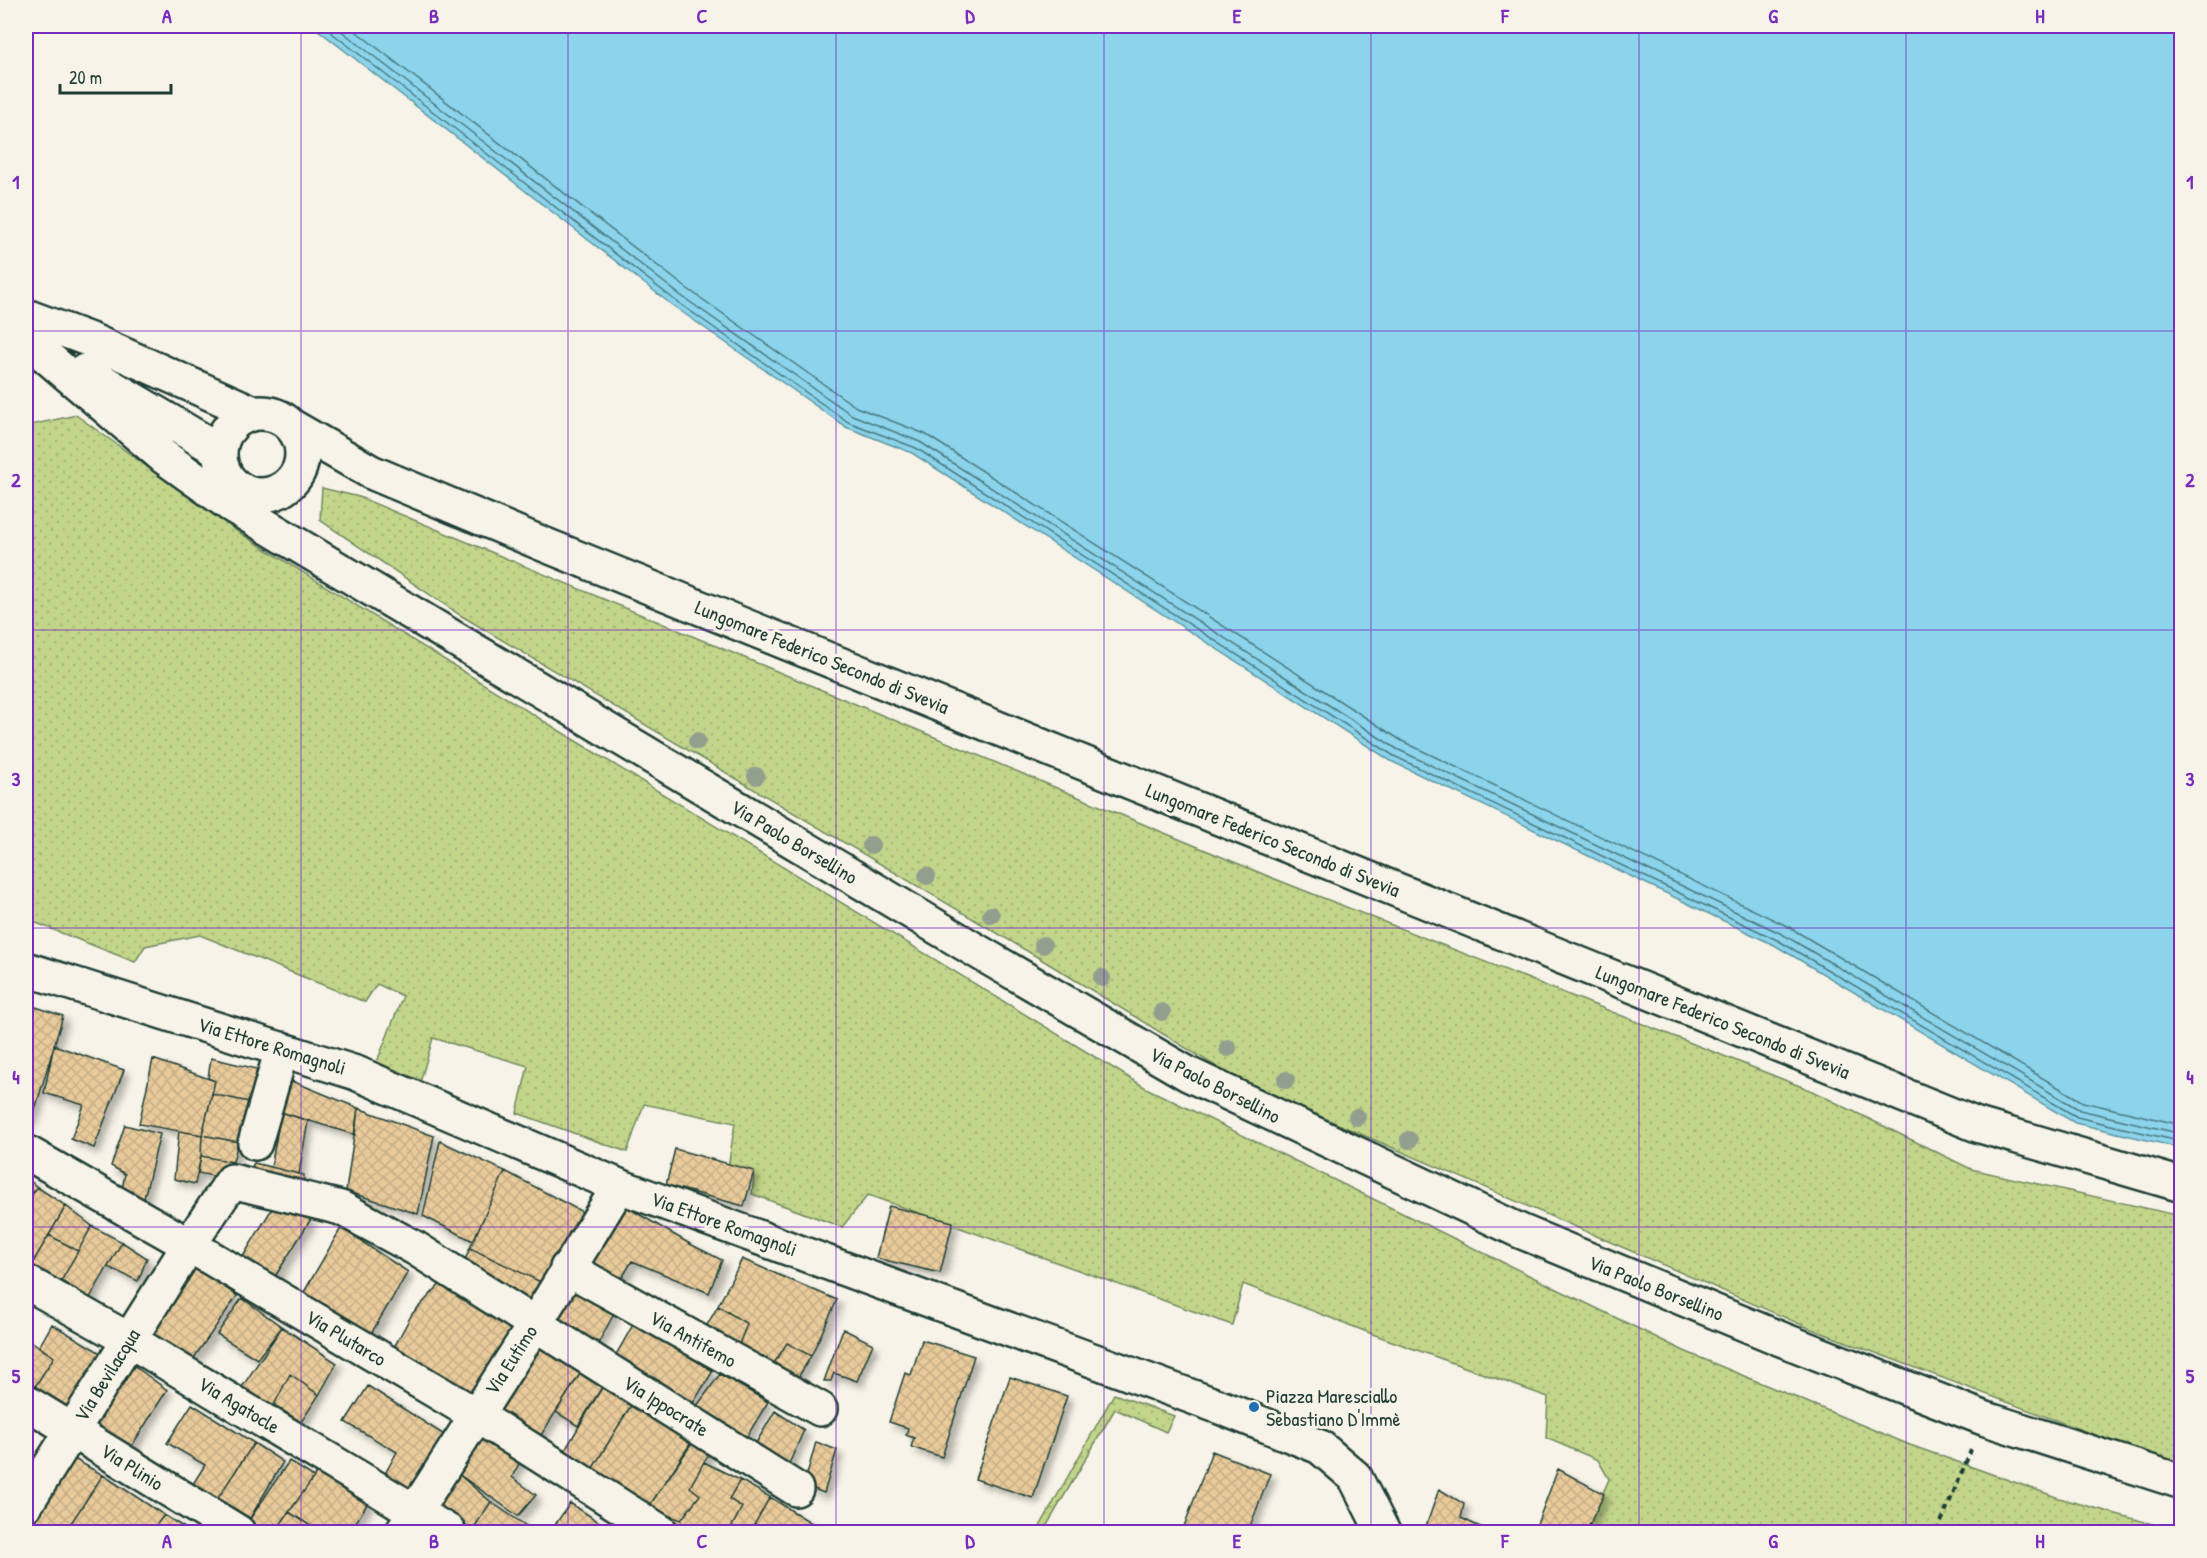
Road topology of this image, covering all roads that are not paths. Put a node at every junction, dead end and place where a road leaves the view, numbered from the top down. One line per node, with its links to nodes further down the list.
1 (26, 316): 3 (street)
2 (26, 339): 5 (street); 9 (street)
3 (254, 413): 4 (street); 5 (street)
4 (291, 426): 6 (street, Lungomare Federico Secondo di Svevia); 7 (street)
5 (220, 451): 8 (street)
6 (371, 472): 7 (street, Lungomare Federico Secondo di Svevia); 15 (street, Lungomare Federico Secondo di Svevia)
7 (294, 478): 8 (street); 10 (street, Via Paolo Borsellino)
8 (245, 492): 9 (street, Via Paolo Borsellino)
9 (271, 528): 10 (street, Via Paolo Borsellino)
10 (314, 554): 26 (street, Via Paolo Borsellino)
11 (26, 969): 12 (street, Via Ettore Romagnoli)
12 (282, 1049): 13 (street); 16 (street, Via Ettore Romagnoli)
13 (255, 1143)
14 (26, 1152): 17 (street, Via Plutarco)
15 (2181, 1185)
16 (619, 1186): 18 (street, Via Eutimo); 33 (street, Via Ettore Romagnoli)
17 (189, 1245): 20 (street, Via Bevilacqua); 21 (street, Via Bevilacqua); 24 (street, Via Plutarco)
18 (567, 1269): 20 (street, Via Eutimo); 23 (street, Via Antifemo)
19 (26, 1282): 21 (street, Via Agatocle)
20 (535, 1324): 24 (street, Via Eutimo); 27 (street, Via Ippocrate)
21 (129, 1340): 25 (street, Via Bevilacqua); 29 (street, Via Agatocle)
22 (26, 1402): 25 (street, Via Plinio)
23 (820, 1409)
24 (476, 1415): 29 (street, Via Eutimo); 32 (street, Via Plutarco)
25 (73, 1430): 28 (street, Via Bevilacqua); 30 (street, Via Plinio)
26 (2181, 1482)
27 (796, 1489)
28 (26, 1504)
29 (409, 1522): 31 (street, Via Agatocle)
30 (238, 1533)
31 (449, 1533)
32 (661, 1533)
33 (1383, 1533)

